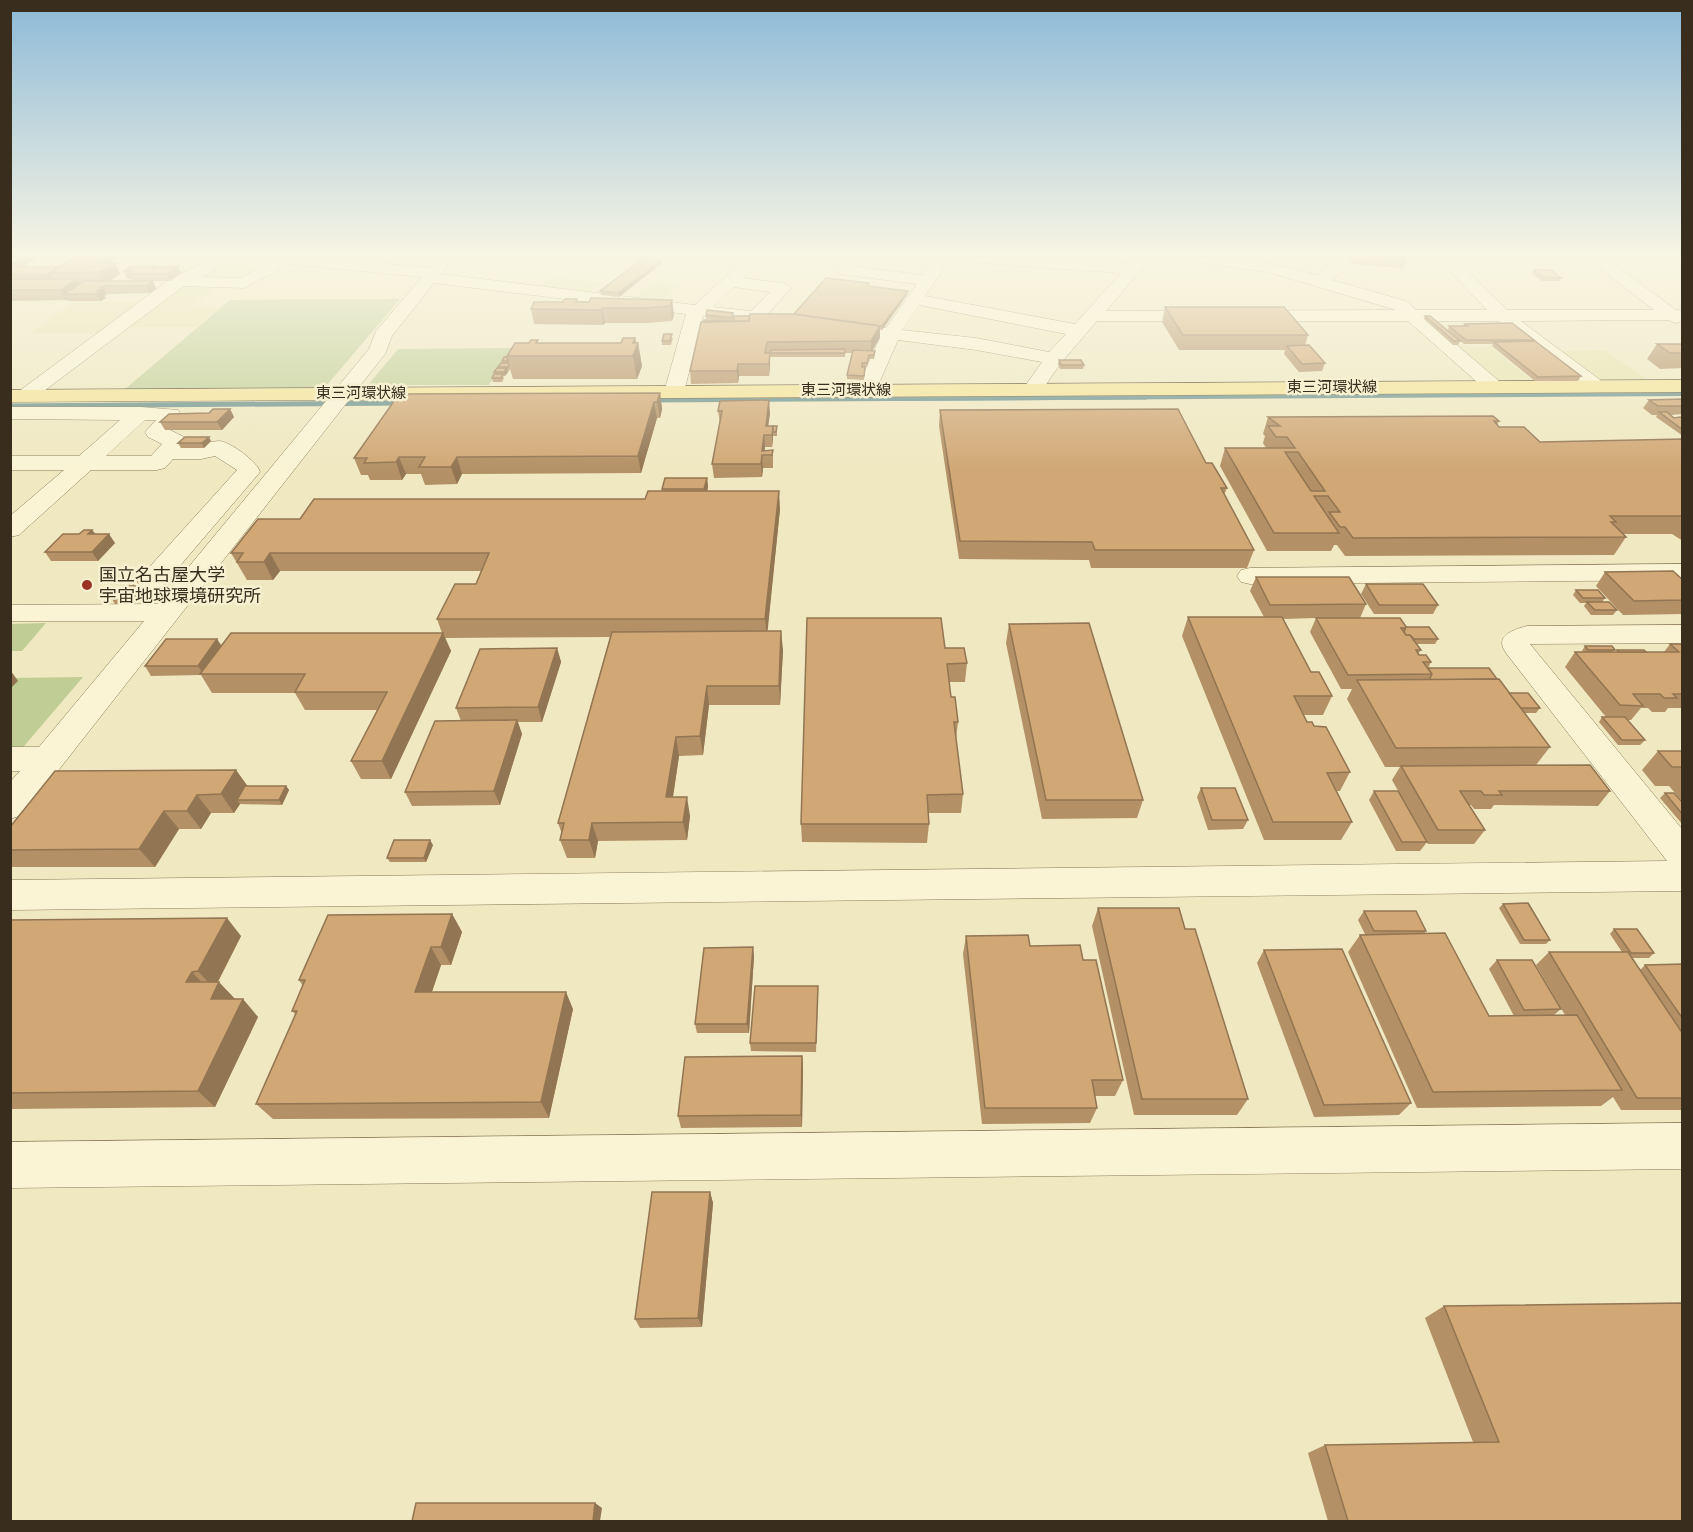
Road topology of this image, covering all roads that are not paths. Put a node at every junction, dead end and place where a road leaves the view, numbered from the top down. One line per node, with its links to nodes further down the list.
1 (112, 328): 20 (street)
2 (388, 328): 19 (street)
3 (691, 328): 18 (street)
4 (847, 328): 11 (street)
5 (894, 328): 11 (street)
6 (1068, 328): 10 (street)
7 (1083, 328): 10 (street)
8 (1426, 328): 13 (street)
9 (1520, 328): 14 (street)
10 (1081, 331): 12 (street)
11 (891, 334): 12 (street); 17 (street)
12 (1054, 359): 16 (street)
13 (1493, 386): 14 (main road, 東三河環状線); 16 (main road, 東三河環状線)
14 (1596, 386): 15 (main road, 東三河環状線)
15 (1683, 386)
16 (1033, 389): 17 (main road, 東三河環状線)
17 (866, 390): 18 (main road, 東三河環状線)
18 (674, 392): 19 (main road, 東三河環状線)
19 (343, 393): 20 (main road, 東三河環状線); 30 (street)
20 (18, 396)
21 (10, 413): 22 (street)
22 (141, 413): 23 (street); 25 (street)
23 (168, 452): 25 (street); 29 (street)
24 (10, 463): 25 (street)
25 (85, 463): 26 (street)
26 (10, 530)
27 (1683, 572): 28 (street)
28 (1250, 576)
29 (145, 589)
30 (166, 612): 31 (street); 34 (street)
31 (10, 613)
32 (1683, 634): 36 (street)
33 (10, 759): 34 (street)
34 (49, 759): 35 (street)
35 (10, 806)
36 (1683, 854)
37 (1683, 876): 38 (street)
38 (10, 895)
39 (1683, 1146): 40 (street)
40 (10, 1165)

